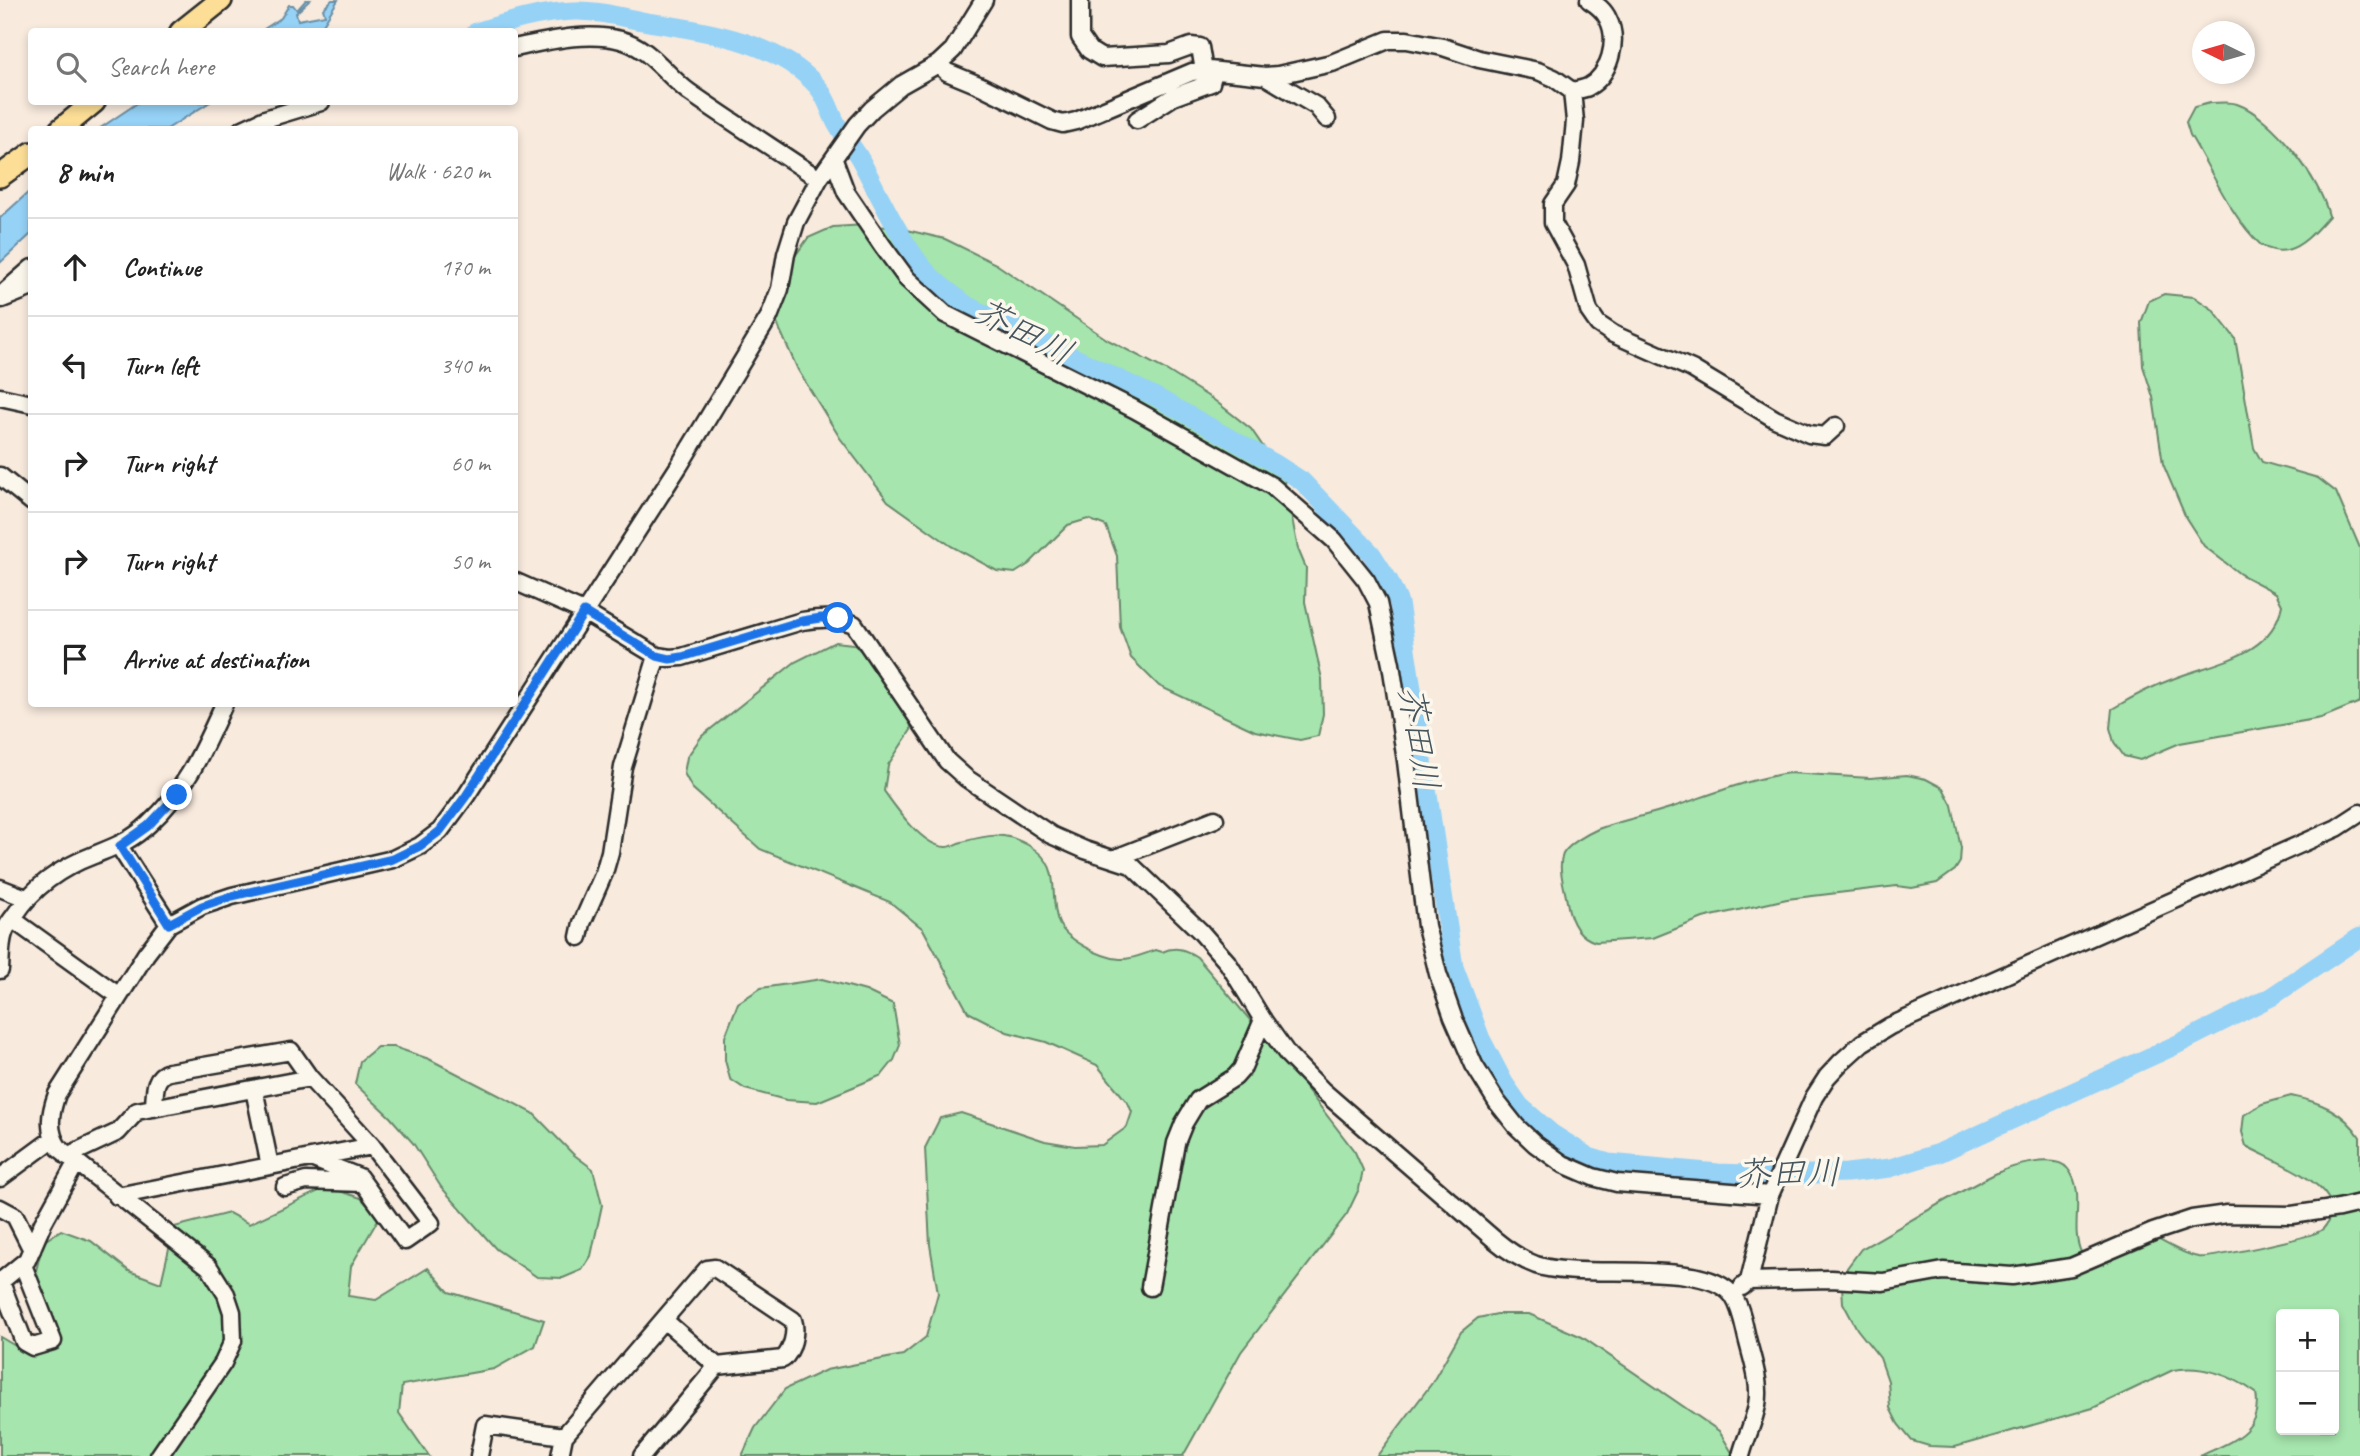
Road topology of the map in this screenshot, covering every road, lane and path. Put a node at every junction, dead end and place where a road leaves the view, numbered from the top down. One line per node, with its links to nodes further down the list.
1 (221, 0): 5 (main road)
2 (984, 0): 7 (street)
3 (1080, 0): 8 (street)
4 (1589, 0): 10 (street)
5 (186, 28)
6 (518, 47): 20 (street)
7 (938, 64): 8 (street); 18 (street)
8 (1209, 71): 9 (street); 14 (street)
9 (1265, 76): 10 (street); 13 (street)
10 (1572, 91): 26 (street)
11 (90, 105): 15 (main road)
12 (311, 105): 16 (street)
13 (1327, 119)
14 (1137, 120)
15 (65, 126)
16 (250, 126)
17 (28, 156): 19 (main road)
18 (834, 160): 20 (street); 58 (street)
19 (0, 176)
20 (819, 179): 30 (street)
21 (28, 272): 23 (street)
22 (28, 288): 23 (street)
23 (0, 298)
24 (0, 397): 25 (street)
25 (28, 403)
26 (1836, 426)
27 (0, 476): 28 (street)
28 (28, 499)
29 (518, 583): 30 (street)
30 (584, 612): 31 (street); 40 (street)
31 (657, 656): 36 (street); 41 (street)
32 (223, 707): 35 (street)
33 (2360, 813): 58 (street)
34 (1215, 819): 36 (street)
35 (120, 846): 38 (street); 40 (street)
36 (1113, 859): 44 (street)
37 (0, 888): 38 (street)
38 (26, 898): 39 (street)
39 (12, 919): 42 (street); 43 (street)
40 (169, 924): 43 (street)
41 (579, 937)
42 (0, 970)
43 (119, 996): 50 (street)
44 (1263, 1020): 66 (street); 67 (street)
45 (232, 1061): 46 (street); 48 (street); 49 (street)
46 (310, 1079): 47 (street); 51 (street)
47 (254, 1089): 48 (street); 54 (street)
48 (237, 1092): 49 (street)
49 (154, 1108): 53 (street)
50 (53, 1139): 53 (street); 55 (street)
51 (372, 1146): 52 (street); 56 (street)
52 (311, 1158): 54 (street); 56 (street)
53 (72, 1160): 59 (street); 62 (street)
54 (270, 1166): 59 (street)
55 (0, 1178)
56 (363, 1183): 57 (street)
57 (285, 1187)
58 (1770, 1195): 65 (street)
59 (117, 1196): 71 (street)
60 (2360, 1203): 65 (street)
61 (0, 1208): 62 (street)
62 (32, 1250): 63 (street)
63 (23, 1265): 64 (street); 64 (street)
64 (0, 1281)
65 (1749, 1281): 67 (street)
66 (1150, 1287)
67 (1732, 1295): 75 (street)
68 (664, 1320): 69 (street); 69 (street); 70 (street)
69 (717, 1366): 74 (street)
70 (564, 1436): 72 (street); 73 (street)
71 (159, 1456)
72 (479, 1456)
73 (560, 1456)
74 (642, 1456)
75 (1741, 1456)

